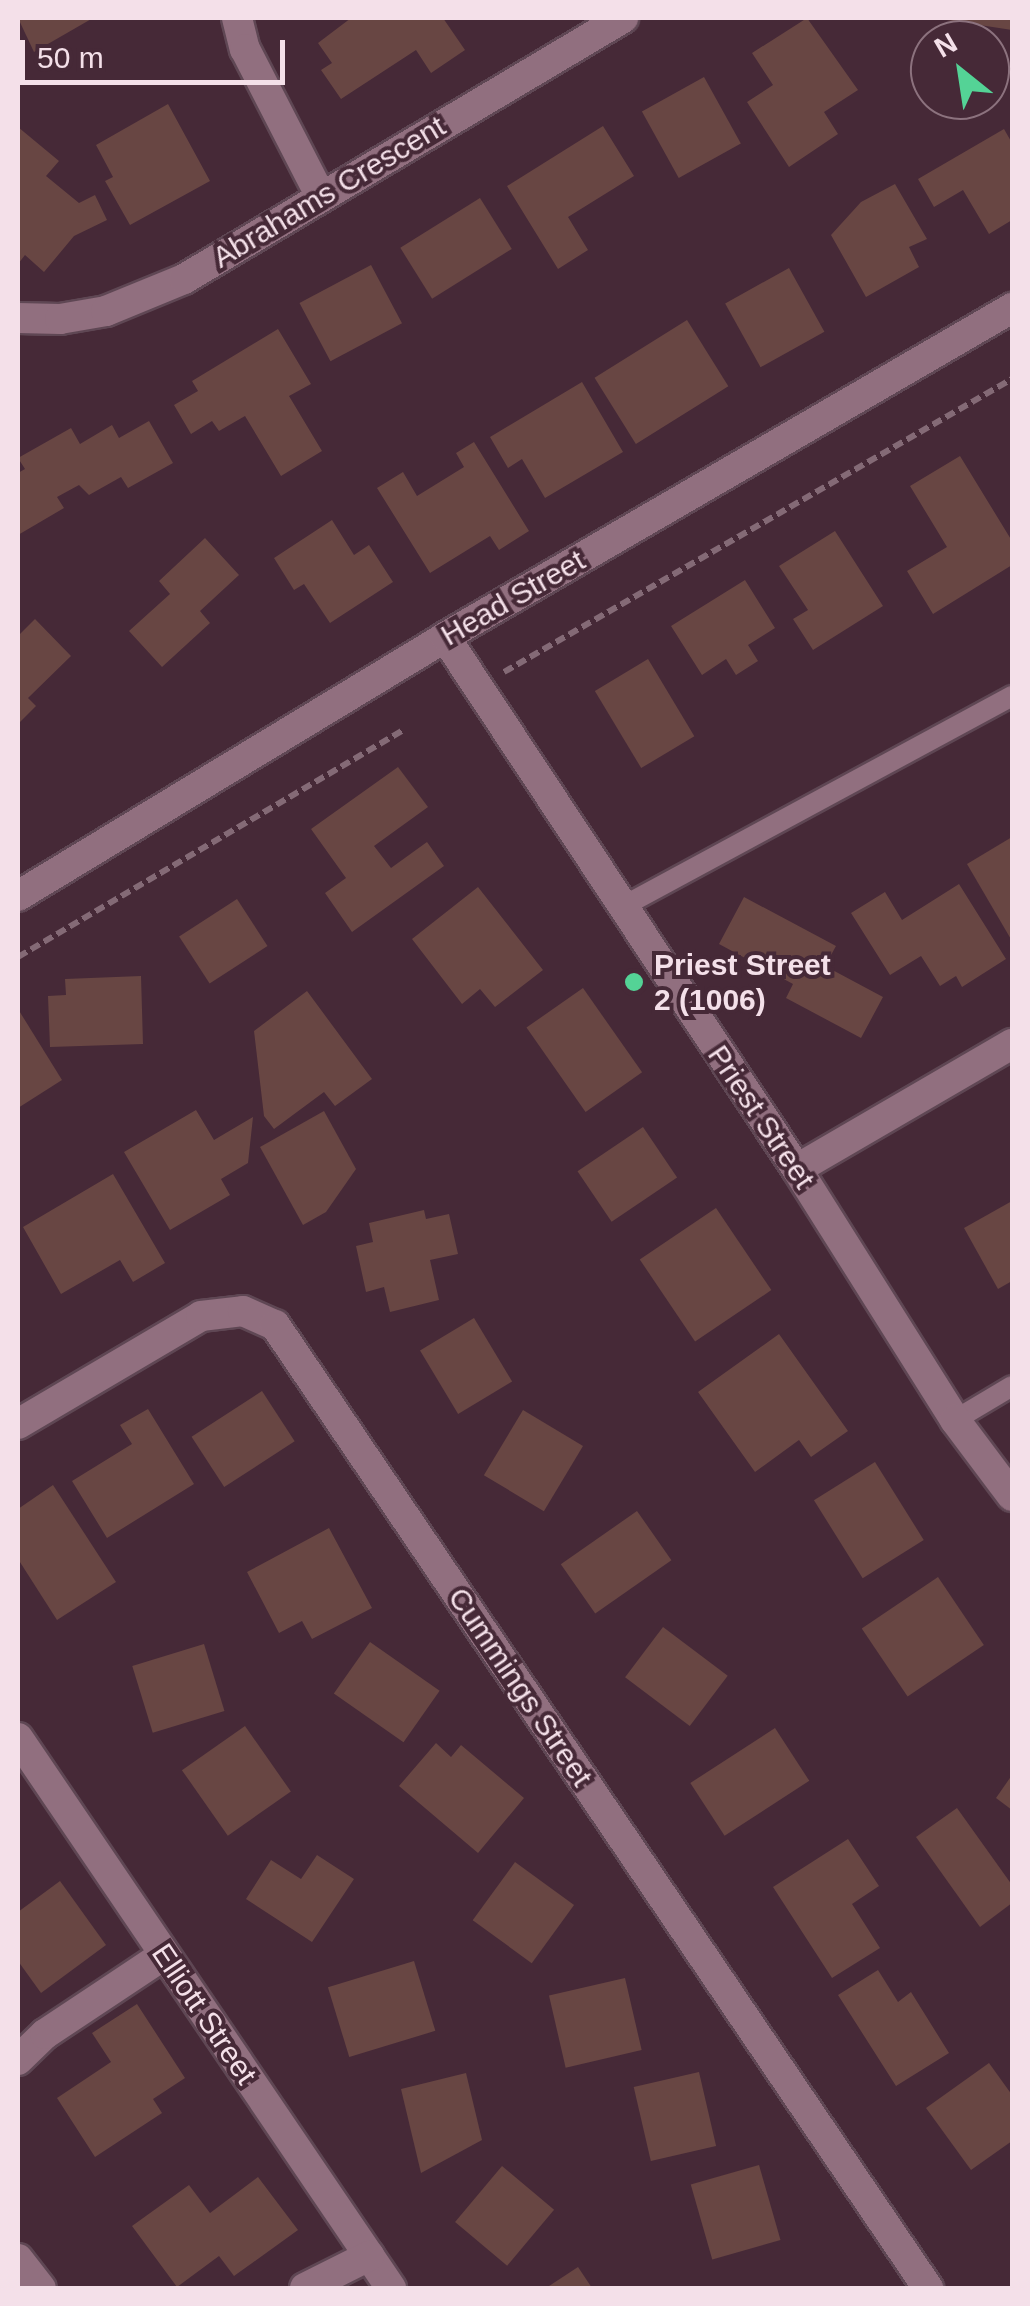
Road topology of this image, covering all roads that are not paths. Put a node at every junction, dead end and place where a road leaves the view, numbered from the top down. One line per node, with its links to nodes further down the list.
1 (237, 18): 3 (street)
2 (623, 18): 3 (street, Abrahams Crescent)
3 (321, 197): 5 (street, Abrahams Crescent)
4 (1012, 308): 6 (street, Head Street)
5 (18, 318)
6 (445, 637): 8 (street, Head Street); 9 (street, Priest Street)
7 (1012, 696): 9 (lane)
8 (18, 896)
9 (620, 908): 11 (street, Priest Street)
10 (1012, 1044): 11 (street)
11 (797, 1169): 13 (street, Priest Street)
12 (1012, 1386): 13 (lane)
13 (955, 1420): 15 (street, Priest Street)
14 (18, 1424): 24 (street, Cummings Street)
15 (1012, 1496)
16 (18, 1738): 17 (street, Elliott Street)
17 (164, 1955): 18 (street); 19 (street, Elliott Street)
18 (18, 2060)
19 (369, 2256): 22 (street); 23 (street, Elliott Street)
20 (18, 2259): 21 (street)
21 (42, 2288)
22 (305, 2288)
23 (391, 2288)
24 (928, 2288)

